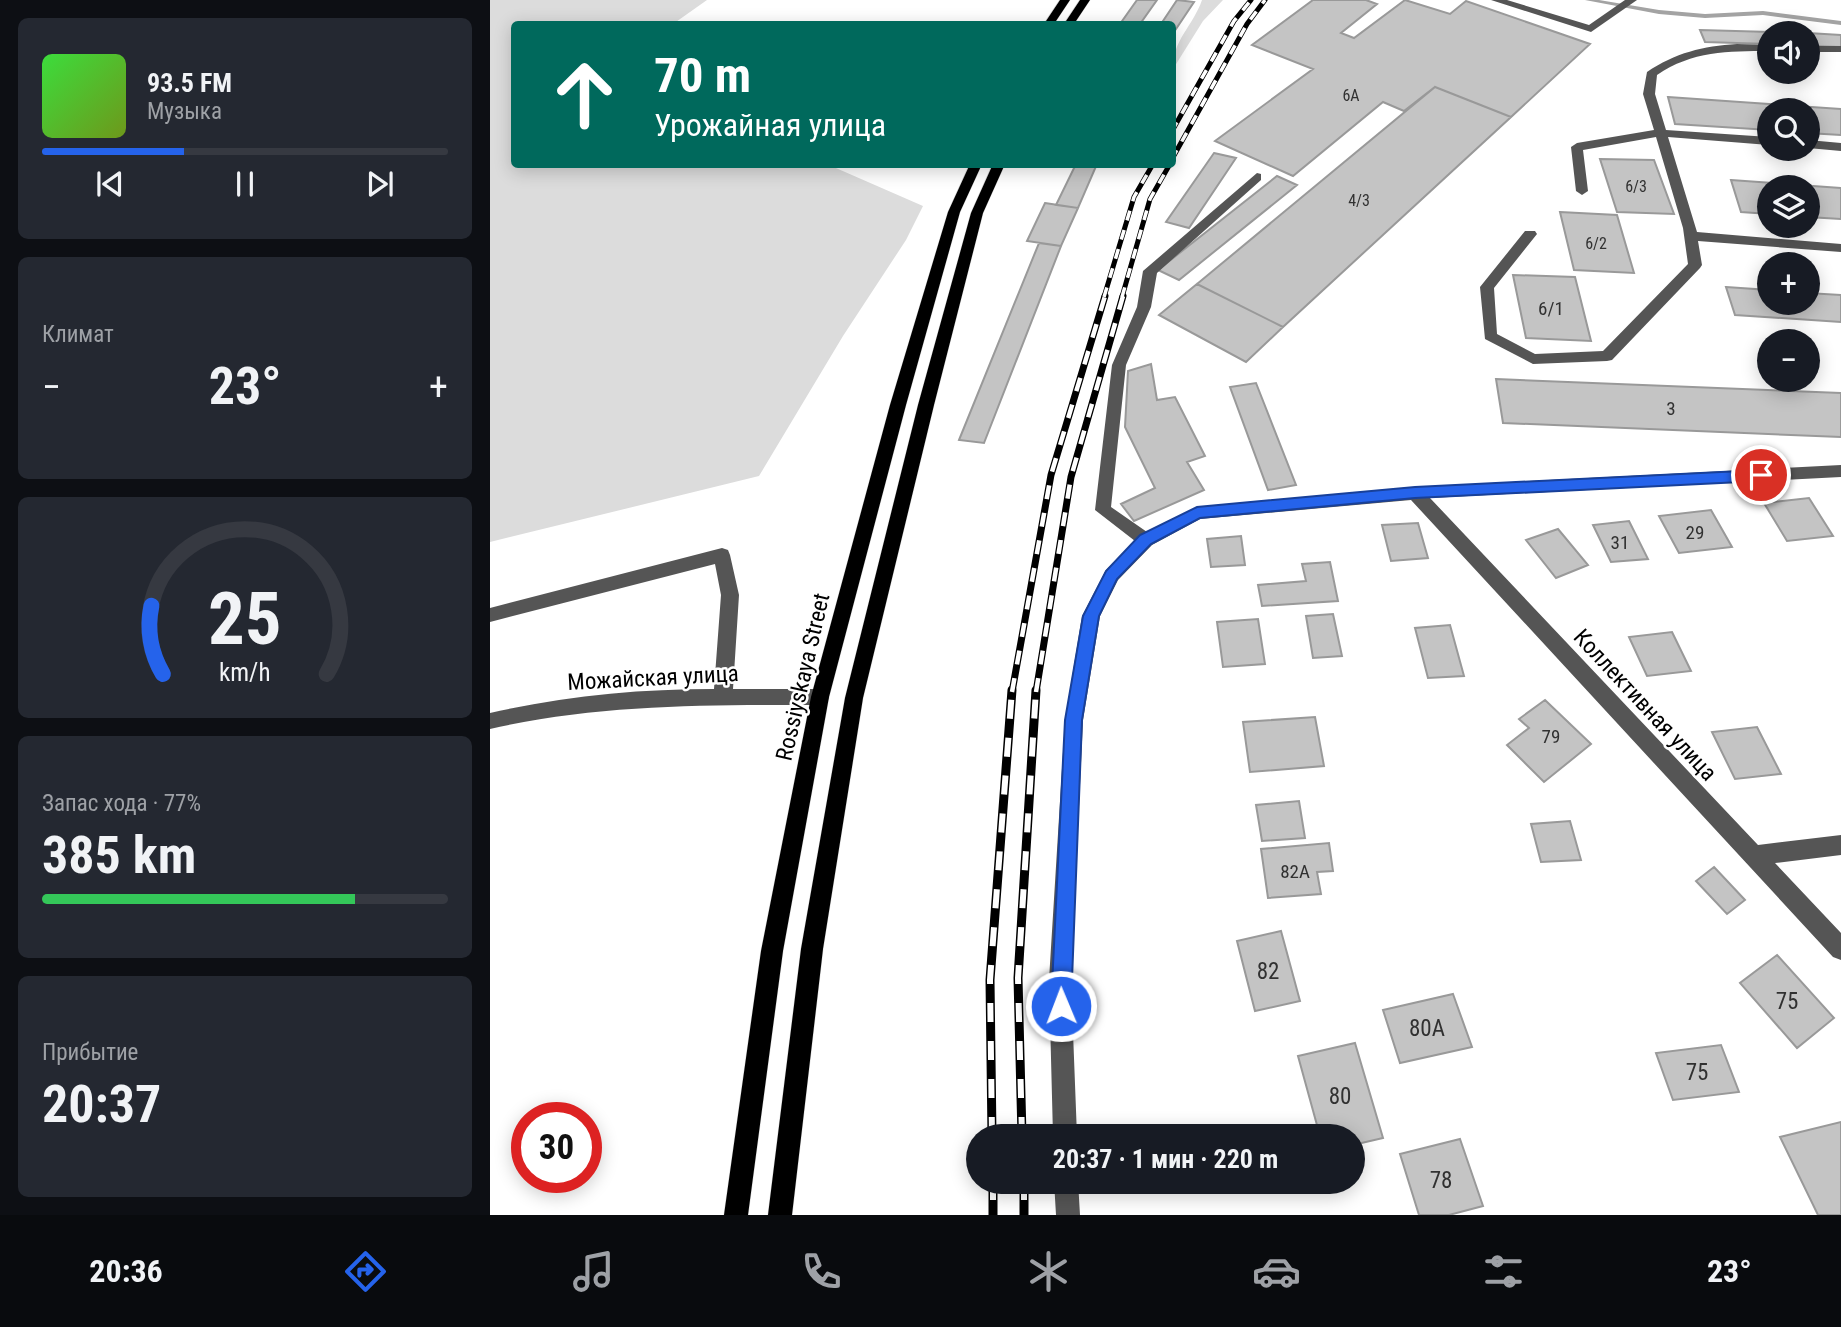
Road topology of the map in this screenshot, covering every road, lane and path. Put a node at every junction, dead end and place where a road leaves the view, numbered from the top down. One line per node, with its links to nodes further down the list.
1 (1065, 0): 5 (main road)
2 (1084, 0): 6 (main road)
3 (1496, 0): 4 (street)
4 (1632, 0)
5 (1051, 21)
6 (1071, 21)
7 (1757, 48): 10 (street)
8 (1820, 49): 9 (street)
9 (1841, 50)
10 (1659, 132): 11 (street); 17 (street); 19 (street)
11 (1757, 140)
12 (1820, 145): 13 (street)
13 (1841, 147)
14 (974, 168): 26 (main road, Rossiyskaya Street)
15 (997, 168): 34 (main road)
16 (1257, 177): 23 (street)
17 (1582, 191)
18 (1530, 234): 19 (street)
19 (1690, 236): 20 (street)
20 (1841, 248)
21 (1841, 471): 22 (street)
22 (1415, 493): 23 (street); 29 (street, Коллективная улица)
23 (1146, 540): 31 (street)
24 (490, 615): 25 (street)
25 (723, 696): 26 (street, Можайская улица); 27 (street, Можайская улица)
26 (820, 698): 33 (main road, Rossiyskaya Street)
27 (490, 721)
28 (1841, 845): 29 (street)
29 (1752, 856): 30 (street, Коллективная улица)
30 (1841, 949)
31 (1065, 1124)
32 (1067, 1194): 35 (street)
33 (736, 1215)
34 (780, 1215)
35 (1068, 1215)

